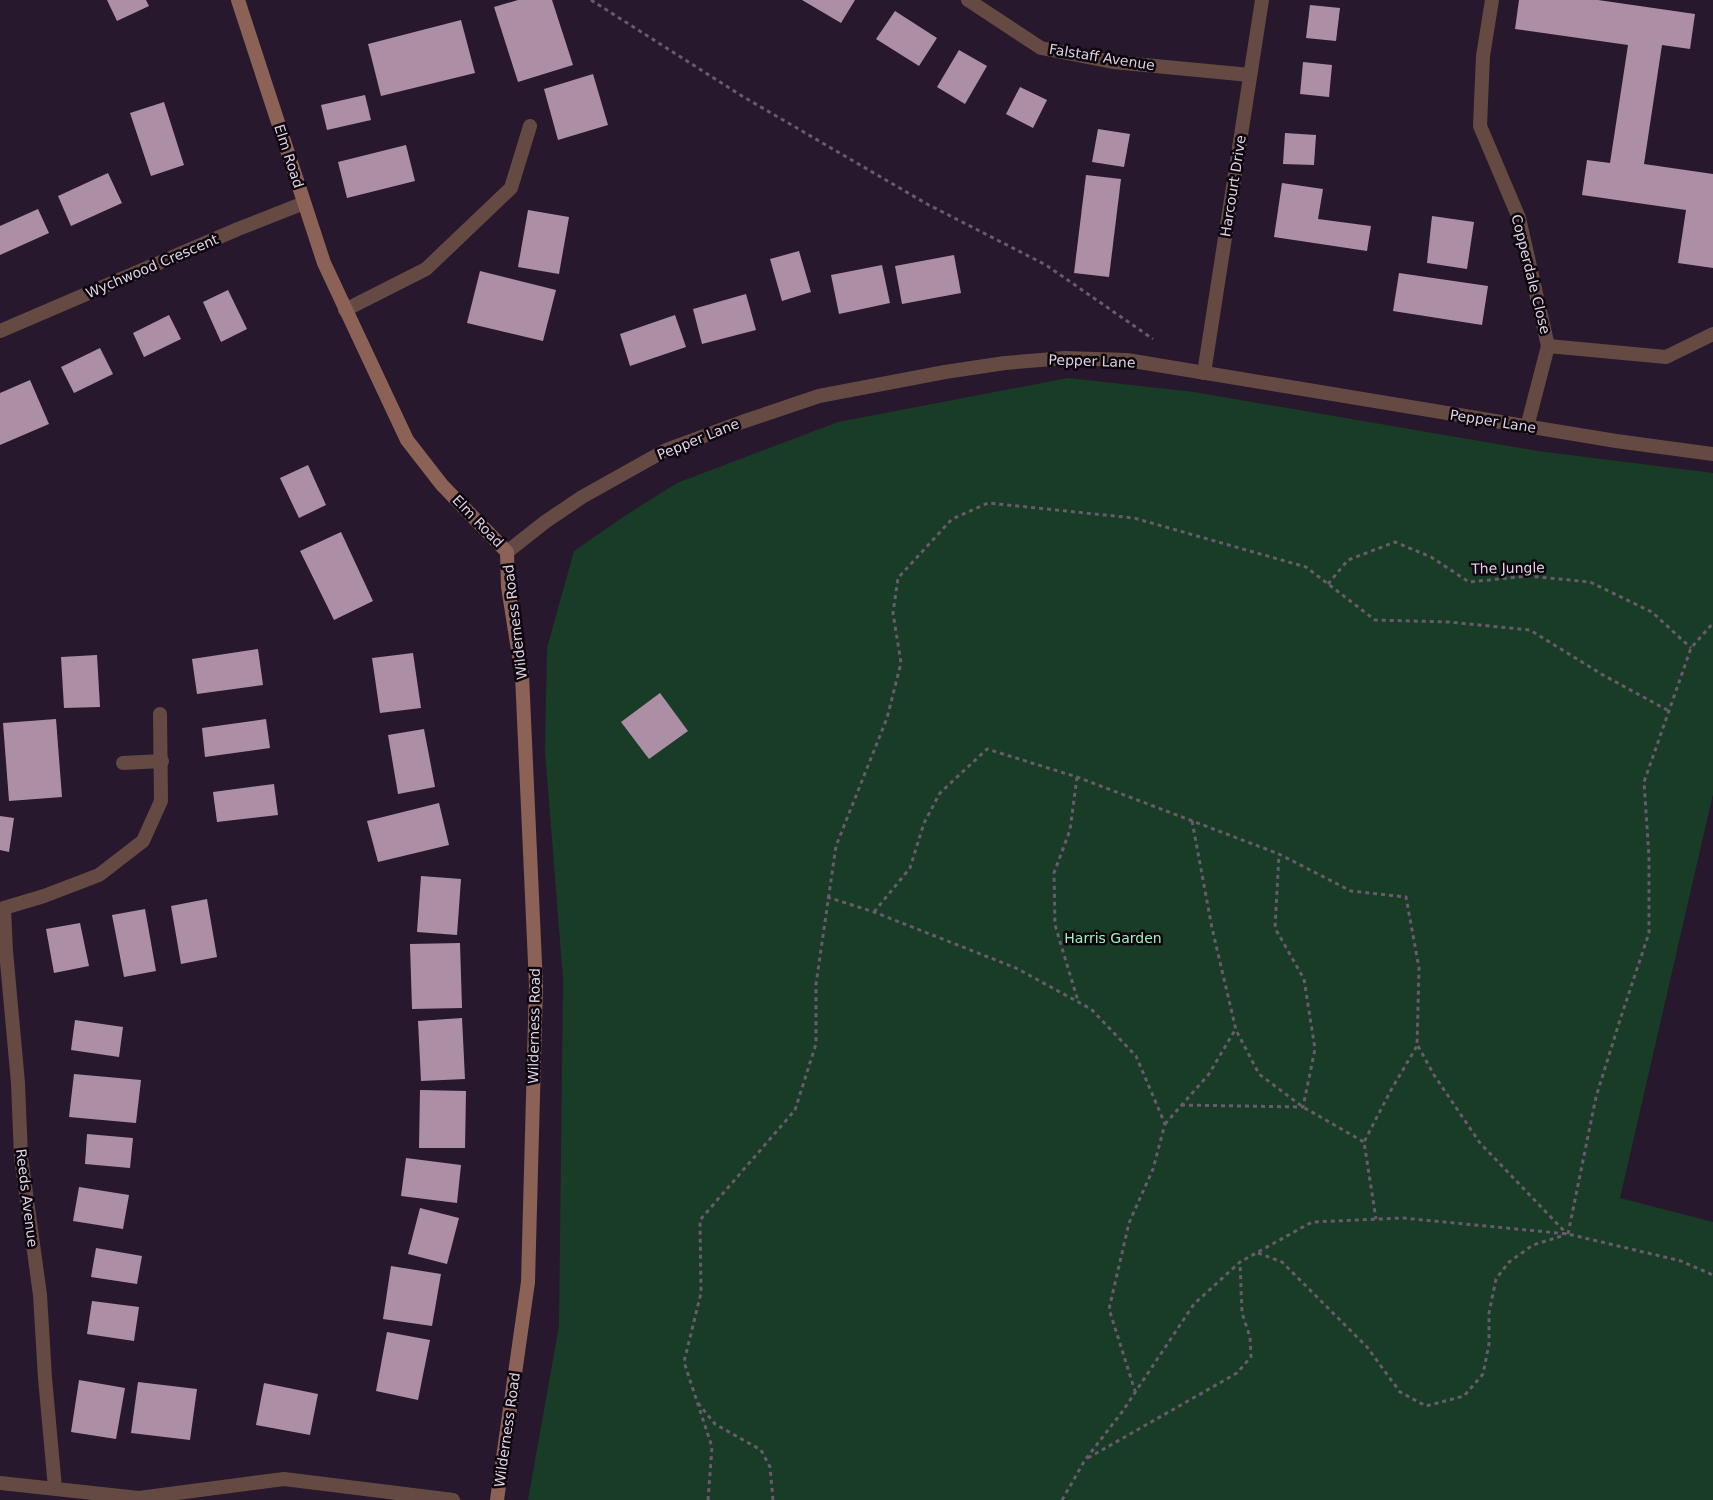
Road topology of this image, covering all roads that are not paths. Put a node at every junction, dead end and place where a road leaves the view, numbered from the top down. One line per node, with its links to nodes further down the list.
1 (238, 0): 7 (main road, Elm Road)
2 (968, 0): 5 (street, Falstaff Avenue)
3 (1262, 0): 5 (street, Harcourt Drive)
4 (1492, 0): 11 (street, Copperdale Close)
5 (1250, 75): 12 (street, Harcourt Drive)
6 (530, 126): 8 (street)
7 (304, 203): 8 (main road, Elm Road); 9 (street, Wychwood Crescent)
8 (346, 310): 15 (main road, Elm Road)
9 (0, 331)
10 (1713, 334): 11 (street, Copperdale Close)
11 (1548, 346): 13 (street, Copperdale Close)
12 (1204, 373): 13 (street, Pepper Lane); 15 (street, Pepper Lane)
13 (1527, 427): 14 (street, Pepper Lane)
14 (1713, 454)
15 (507, 552): 23 (main road, Wilderness Road)
16 (160, 714): 17 (street, Reeds Avenue)
17 (162, 761): 18 (street); 19 (street, Reeds Avenue)
18 (123, 763)
19 (2, 908): 21 (street, Reeds Avenue)
20 (0, 1483): 21 (street)
21 (55, 1488): 22 (street)
22 (453, 1500)
23 (497, 1500)

